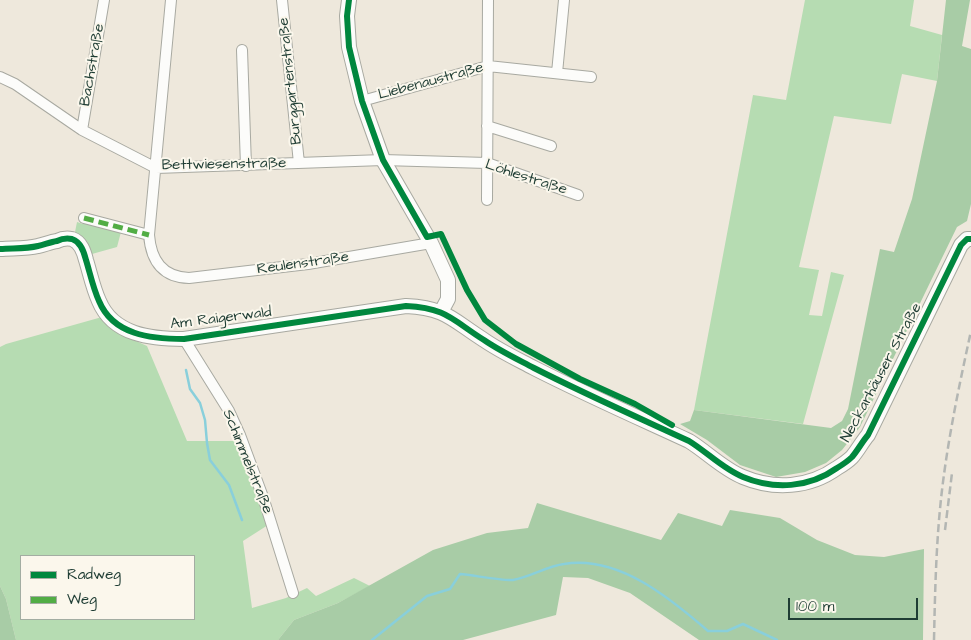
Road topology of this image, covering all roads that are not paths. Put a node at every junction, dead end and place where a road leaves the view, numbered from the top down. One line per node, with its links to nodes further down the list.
1 (104, 0): 14 (street, Bachstraße)
2 (172, 0): 20 (street)
3 (282, 0): 17 (street, Burggartenstraße)
4 (349, 0): 12 (street)
5 (488, 0): 8 (street)
6 (564, 0): 9 (street)
7 (242, 50): 19 (street)
8 (488, 66): 9 (street, Liebenaustraße); 12 (street, Liebenaustraße); 13 (street)
9 (557, 73): 11 (street, Liebenaustraße)
10 (0, 77): 14 (street, Bettwiesenstraße)
11 (590, 77)
12 (362, 101): 16 (street)
13 (487, 126): 15 (street); 18 (street)
14 (82, 130): 20 (street, Bettwiesenstraße)
15 (551, 146)
16 (383, 160): 17 (street, Bettwiesenstraße); 18 (street, Löhlestraße); 26 (street)
17 (299, 163): 19 (street, Bettwiesenstraße)
18 (487, 163): 21 (street, Löhlestraße); 22 (street)
19 (246, 166): 20 (street, Bettwiesenstraße)
20 (156, 168): 24 (street)
21 (578, 195)
22 (487, 200)
23 (84, 218): 24 (street)
24 (149, 235): 26 (street, Reulenstraße)
25 (971, 238): 28 (street, Neckarhäuser Straße)
26 (431, 243): 28 (street)
27 (0, 249): 29 (street, Am Raigerwald)
28 (441, 312): 29 (street, Am Raigerwald)
29 (184, 339): 30 (street, Schimmelstraße)
30 (293, 593)

